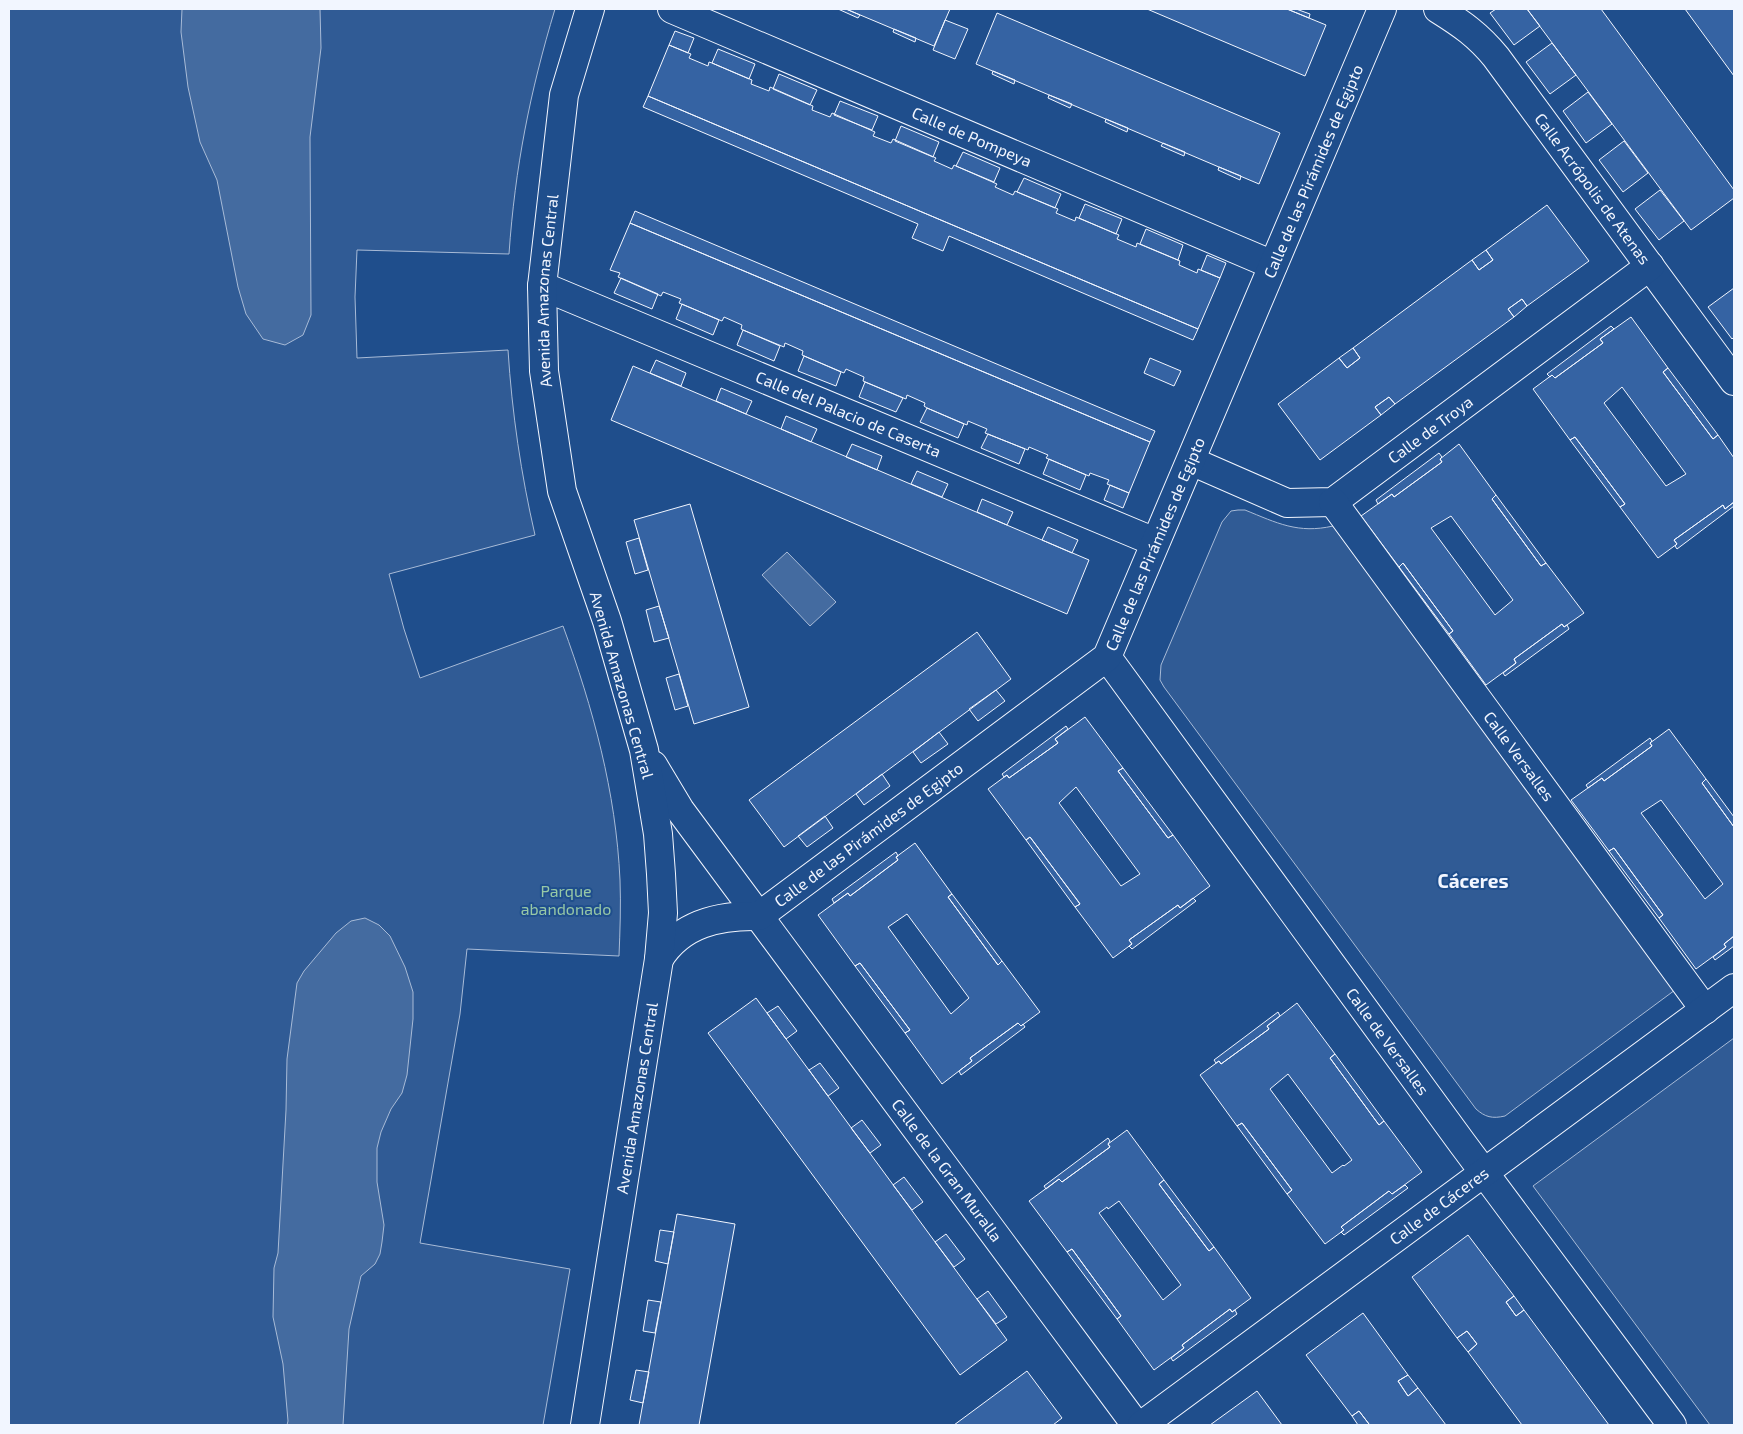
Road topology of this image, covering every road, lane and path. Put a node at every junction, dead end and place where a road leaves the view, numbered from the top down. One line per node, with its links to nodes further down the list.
1 (590, 9): 7 (street, Avenida Amazonas Central)
2 (672, 9): 5 (street, Calle de Pompeya)
3 (1382, 9): 5 (street, Calle de las Pirámides de Egipto)
4 (1438, 9): 6 (street, Calle Acrópolis de Atenas)
5 (1273, 265): 9 (street, Calle de las Pirámides de Egipto)
6 (1650, 266): 8 (street, Calle Acrópolis de Atenas); 10 (street, Calle de Troya)
7 (542, 286): 11 (street, Calle del Palacio de Caserta); 13 (street, Avenida Amazonas Central)
8 (1734, 381)
9 (1191, 461): 10 (street); 11 (street, Calle de las Pirámides de Egipto)
10 (1333, 502): 17 (street, Calle Versalles)
11 (1155, 542): 12 (street, Calle de las Pirámides de Egipto)
12 (1107, 656): 14 (street, Calle de las Pirámides de Egipto); 18 (street, Calle de Versalles)
13 (644, 750): 14 (street, Calle de la Gran Muralla); 15 (street, Avenida Amazonas Central)
14 (759, 916): 15 (street, Calle de las Pirámides de Egipto); 20 (street, Calle de la Gran Muralla)
15 (659, 959): 19 (street, Avenida Amazonas Central)
16 (1734, 988): 17 (street, Calle de Cáceres)
17 (1705, 1010): 18 (street, Calle de Cáceres)
18 (1484, 1172): 21 (street, Calle de Cáceres); 22 (street, Calle de Versalles)
19 (585, 1425)
20 (1136, 1425)
21 (1142, 1425)
22 (1672, 1425)

